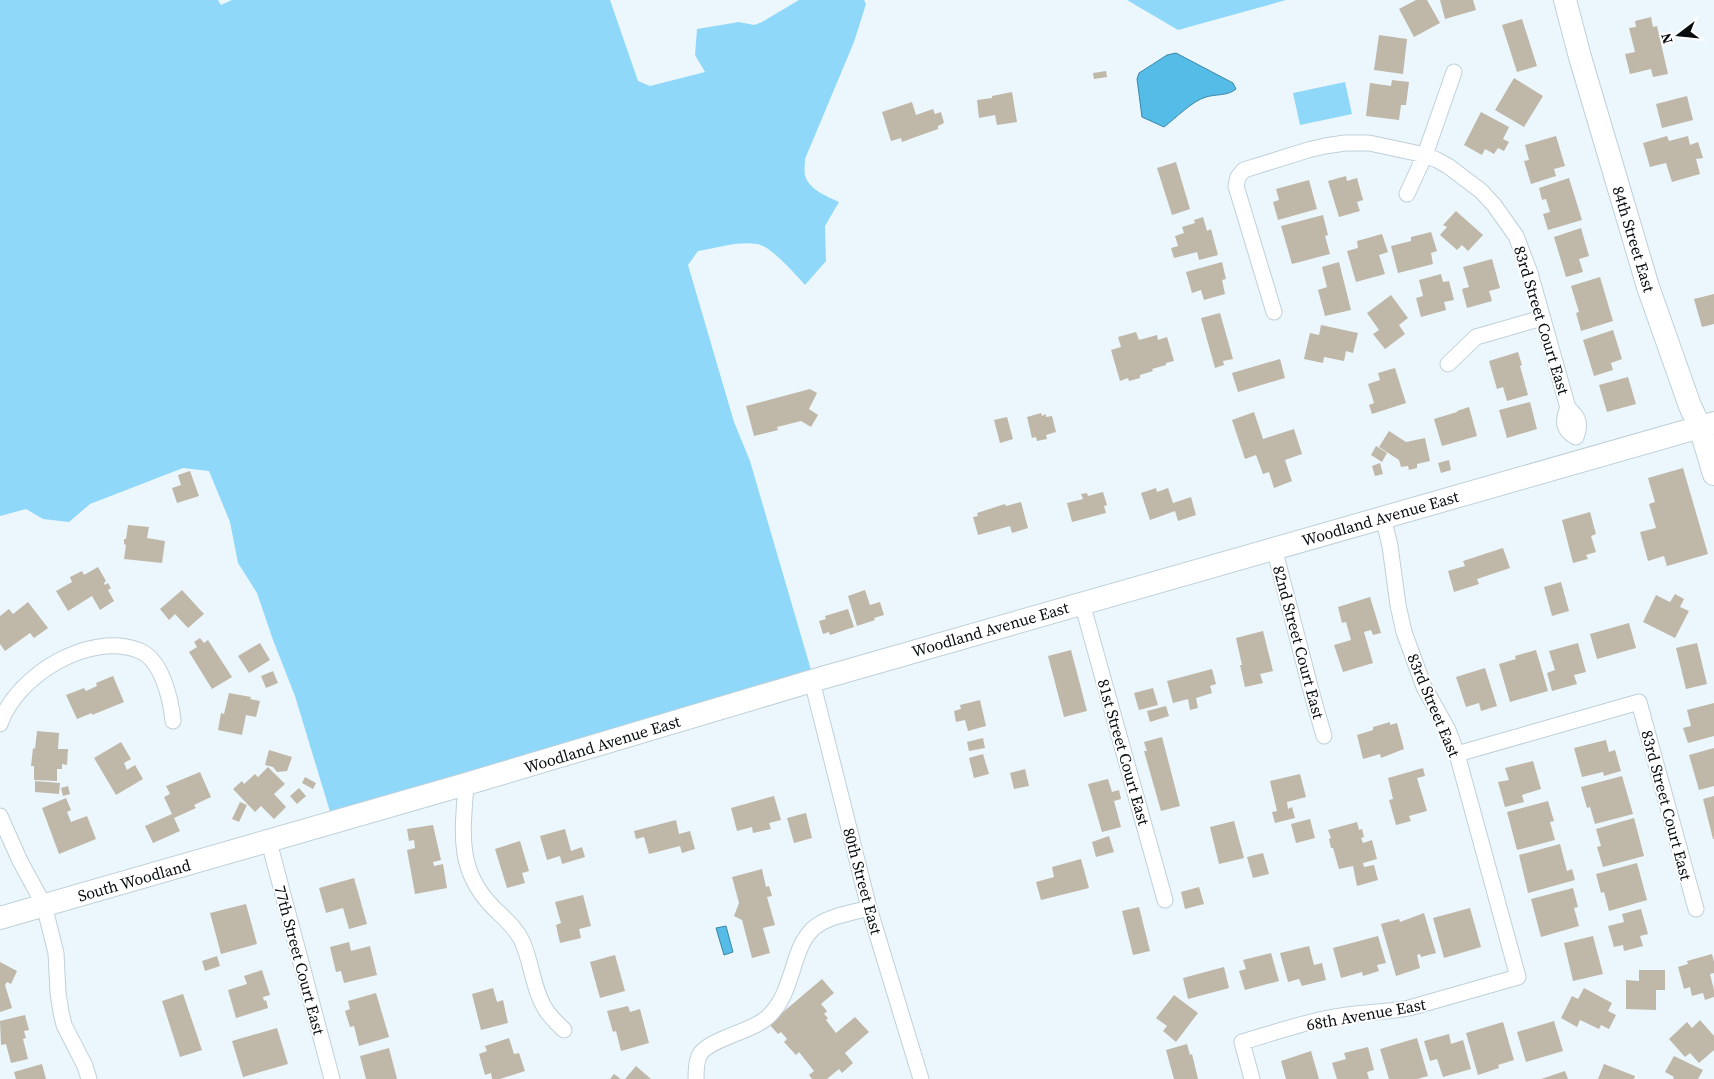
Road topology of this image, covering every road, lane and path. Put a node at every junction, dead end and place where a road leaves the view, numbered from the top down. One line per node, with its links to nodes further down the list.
1 (1565, 0): 8 (street, 84th Street East)
2 (1454, 72): 3 (street)
3 (1425, 155): 4 (street); 5 (street, 83rd Street Court East); 6 (street, 83rd Street Court East)
4 (1407, 194)
5 (1274, 312)
6 (1542, 318): 7 (street); 9 (street, 83rd Street Court East)
7 (1448, 364)
8 (1707, 425): 9 (street, Woodland Avenue East); 10 (street, 84th Street East)
9 (1584, 460): 11 (street, Woodland Avenue East)
10 (1714, 474)
11 (1383, 517): 12 (street, Woodland Avenue East); 18 (street, 83rd Street East)
12 (1274, 548): 13 (street, Woodland Avenue East); 17 (street, 82nd Street Court East)
13 (1082, 603): 14 (street, Woodland Avenue East); 22 (street, 81st Street Court East)
14 (812, 681): 19 (street, Woodland Avenue East); 24 (street, 80th Street East)
15 (173, 721): 16 (street)
16 (0, 724)
17 (1324, 736)
18 (1457, 754): 25 (street, 83rd Street Court East); 27 (street, 83rd Street East)
19 (466, 784): 21 (street, Woodland Avenue East); 28 (street)
20 (0, 816): 23 (street)
21 (269, 842): 23 (street, South Woodland); 30 (street, 77th Street Court East)
22 (1165, 900)
23 (44, 905): 26 (street, South Woodland); 29 (street)
24 (869, 908): 31 (street); 32 (street, 80th Street East)
25 (1696, 909)
26 (0, 918)
27 (1518, 977): 33 (street, 68th Avenue East)
28 (564, 1030)
29 (89, 1079)
30 (332, 1079)
31 (696, 1079)
32 (921, 1079)
33 (1252, 1079)

